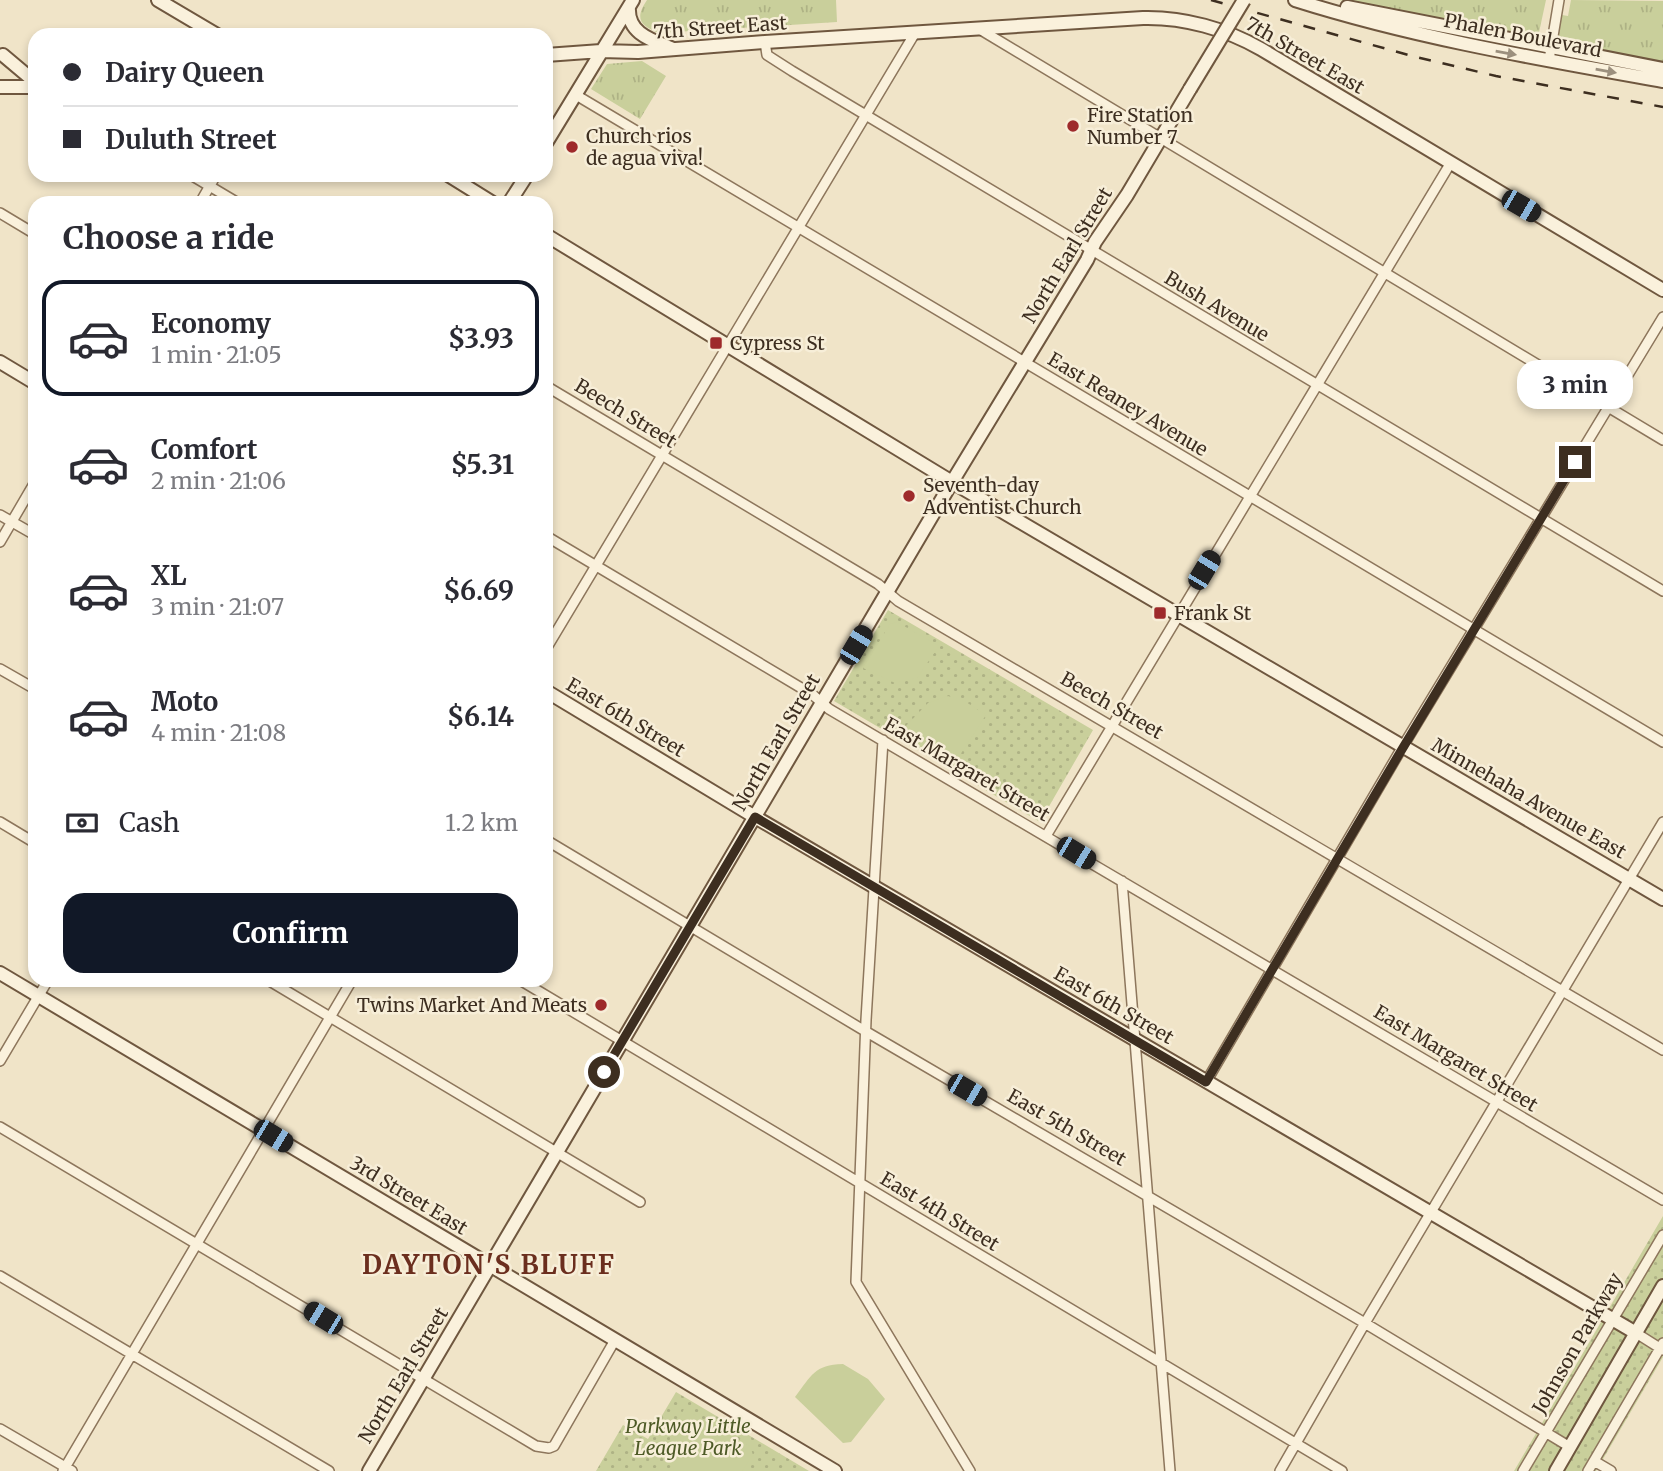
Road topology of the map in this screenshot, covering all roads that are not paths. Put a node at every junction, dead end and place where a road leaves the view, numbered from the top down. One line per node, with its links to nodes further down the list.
1 (158, 0): 7 (street)
2 (1244, 0): 24 (street, North Earl Street, bridge)
3 (1295, 0): 14 (street, Phalen Boulevard, one-way to 14)
4 (1312, 0): 14 (street, Phalen Boulevard)
5 (1559, 0): 14 (street)
6 (631, 3): 11 (street); 12 (street)
7 (204, 28)
8 (981, 30): 9 (street, 7th Street East); 24 (street); 25 (street, 7th Street East)
9 (915, 33): 10 (street, 7th Street East); 22 (street)
10 (765, 42): 11 (street, 7th Street East); 22 (street, Bush Avenue)
11 (674, 50): 12 (street, 7th Street East)
12 (601, 51): 13 (street, 7th Street East); 21 (street)
13 (553, 54)
14 (1549, 54): 16 (street, Phalen Boulevard); 18 (street, Phalen Boulevard, one-way to 18)
15 (4, 55): 17 (street)
16 (1663, 69)
17 (28, 77)
18 (1663, 81)
19 (28, 85): 20 (street)
20 (0, 87)
21 (576, 95): 23 (street); 34 (street, East Reaney Avenue)
22 (867, 115): 34 (street); 37 (street, Bush Avenue)
23 (553, 132)
24 (1160, 139): 37 (street, North Earl Street); 38 (street)
25 (1450, 164): 38 (street); 39 (street, 7th Street East)
26 (203, 182): 29 (street)
27 (212, 182): 29 (street)
28 (460, 182): 32 (street)
29 (210, 186): 30 (street); 31 (street)
30 (204, 196)
31 (226, 196)
32 (482, 196)
33 (0, 213): 35 (street)
34 (798, 228): 41 (street); 43 (street, East Reaney Avenue)
35 (28, 230)
36 (553, 239): 41 (street, Minnehaha Avenue East)
37 (1091, 251): 43 (street, North Earl Street); 45 (street, Bush Avenue)
38 (1384, 273): 45 (street); 47 (street)
39 (1663, 290)
40 (1663, 317): 47 (street)
41 (727, 344): 49 (street); 50 (street, Minnehaha Avenue East)
42 (0, 362): 44 (street)
43 (1024, 362): 50 (street, North Earl Street); 52 (street, East Reaney Avenue)
44 (28, 379)
45 (1316, 385): 52 (street); 54 (street, Bush Avenue)
46 (553, 390): 49 (street, Beech Street)
47 (1608, 408): 48 (street); 54 (street)
48 (1663, 440)
49 (662, 455): 59 (street); 60 (street, Beech Street)
50 (952, 482): 60 (street, North Earl Street); 62 (street, Minnehaha Avenue East)
51 (28, 494): 55 (street)
52 (1248, 497): 62 (street); 63 (street, East Reaney Avenue)
53 (0, 514): 55 (street)
54 (1541, 519): 61 (street, Bush Avenue); 63 (street)
55 (12, 522): 56 (street); 58 (street)
56 (28, 532)
57 (553, 540): 59 (street, East Margaret Street)
58 (0, 542)
59 (597, 566): 64 (street); 68 (street, East Margaret Street)
60 (888, 591): 68 (street, North Earl Street); 69 (street, Beech Street)
61 (1663, 591)
62 (1177, 614): 69 (street); 72 (street, Minnehaha Avenue East)
63 (1474, 630): 71 (street, East Reaney Avenue); 72 (street)
64 (553, 638)
65 (0, 668): 66 (street)
66 (28, 685)
67 (553, 695): 73 (street, East 6th Street)
68 (821, 703): 70 (street, East Margaret Street); 73 (street, North Earl Street)
69 (1111, 725): 76 (street); 79 (street, Beech Street)
70 (883, 740): 76 (street, East Margaret Street); 82 (street)
71 (1663, 743)
72 (1403, 747): 79 (street); 80 (street, Minnehaha Avenue East)
73 (755, 817): 82 (street, East 6th Street); 84 (street, North Earl Street)
74 (0, 822): 77 (street)
75 (1663, 822): 80 (street)
76 (1046, 835): 81 (street, East Margaret Street)
77 (28, 839)
78 (553, 844): 84 (street, East 5th Street)
79 (1337, 858): 85 (street); 91 (street, Beech Street)
80 (1629, 879): 83 (street, Minnehaha Avenue East); 91 (street)
81 (1122, 881): 85 (street, East Margaret Street); 95 (street)
82 (873, 886): 94 (street); 95 (street, East 6th Street)
83 (1663, 899)
84 (691, 926): 94 (street, East 5th Street); 96 (street, North Earl Street)
85 (1272, 969): 99 (street); 100 (street, East Margaret Street)
86 (0, 973): 92 (street, 3rd Street East)
87 (44, 987): 92 (street)
88 (280, 987): 93 (street)
89 (348, 987): 93 (street)
90 (532, 987): 96 (street, East 4th Street)
91 (1562, 990): 97 (street, Beech Street); 100 (street)
92 (39, 997): 98 (street); 102 (street, 3rd Street East)
93 (330, 1017): 102 (street); 103 (street)
94 (866, 1031): 104 (street); 105 (street, East 5th Street)
95 (1133, 1039): 99 (street, East 6th Street); 105 (street)
96 (623, 1042): 103 (street, North Earl Street); 104 (street, East 4th Street)
97 (1663, 1050)
98 (0, 1061)
99 (1206, 1082): 108 (street, East 6th Street)
100 (1496, 1102): 106 (street, East Margaret Street); 108 (street)
101 (0, 1127): 110 (street)
102 (264, 1130): 110 (street); 111 (street, 3rd Street East)
103 (556, 1152): 107 (street); 111 (street, North Earl Street)
104 (859, 1183): 120 (street, East 4th Street); 131 (street)
105 (1148, 1195): 115 (street, East 5th Street); 120 (street)
106 (1663, 1200)
107 (640, 1202)
108 (1430, 1212): 114 (street, East 6th Street); 115 (street)
109 (1663, 1235): 114 (street, Johnson Parkway)
110 (197, 1242): 119 (street); 121 (street)
111 (490, 1266): 117 (street, 3rd Street East); 121 (street, North Earl Street)
112 (0, 1276): 119 (street)
113 (1663, 1286): 116 (street)
114 (1613, 1320): 116 (street, East 6th Street); 123 (street, Johnson Parkway)
115 (1365, 1323): 123 (street, East 5th Street); 124 (street)
116 (1636, 1333): 118 (street, East 6th Street); 125 (street)
117 (615, 1340): 121 (street); 130 (street, 3rd Street East)
118 (1662, 1347): 126 (street)
119 (133, 1355): 127 (street); 128 (street)
120 (1161, 1363): 124 (street, East 4th Street); 132 (street)
121 (424, 1378): 129 (street, North Earl Street)
122 (0, 1429): 127 (street)
123 (1546, 1432): 125 (street, East 5th Street); 135 (street, Johnson Parkway)
124 (1296, 1444): 133 (street); 134 (street, East 4th Street)
125 (1570, 1447): 136 (street)
126 (1594, 1461): 137 (street); 138 (street)
127 (67, 1470)
128 (329, 1471)
129 (369, 1471)
130 (835, 1471)
131 (970, 1471)
132 (1170, 1471)
133 (1280, 1471)
134 (1342, 1471)
135 (1522, 1471)
136 (1556, 1471)
137 (1588, 1471)
138 (1611, 1471)

